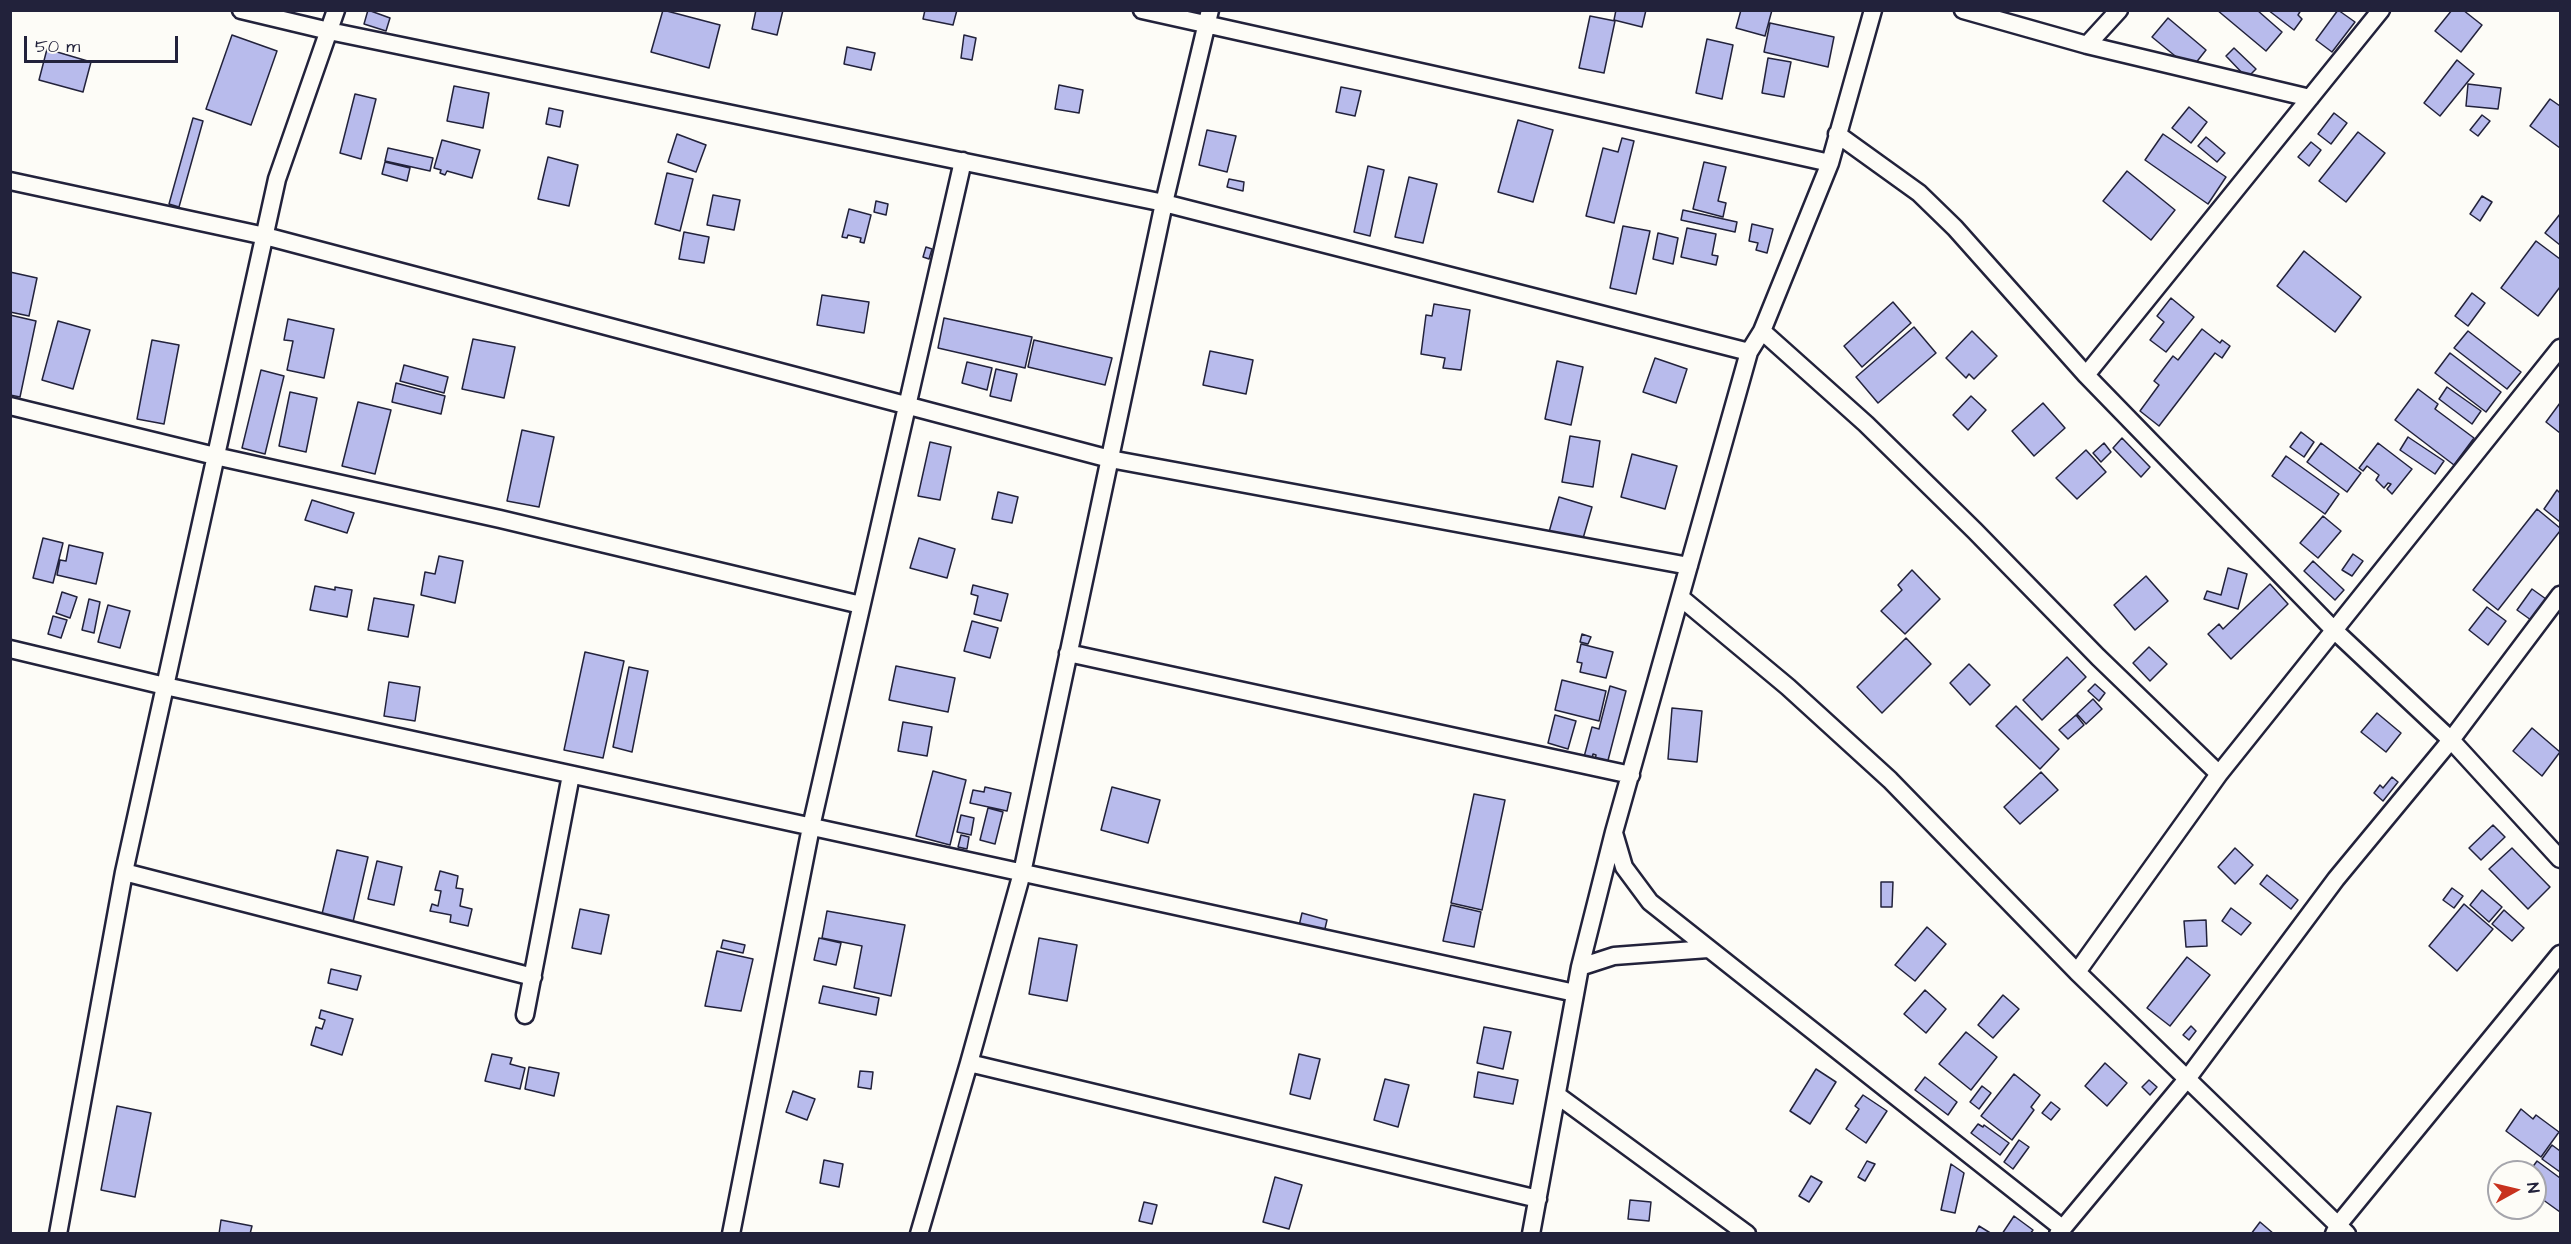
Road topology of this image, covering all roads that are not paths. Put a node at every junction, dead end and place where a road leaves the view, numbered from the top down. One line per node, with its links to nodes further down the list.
1 (242, 10): 9 (street)
2 (336, 10): 9 (street)
3 (1142, 10): 8 (street)
4 (1873, 10): 12 (street)
5 (1963, 10): 10 (street)
6 (2119, 10): 10 (street)
7 (2381, 10): 11 (street)
8 (1209, 18): 14 (street); 16 (street)
9 (329, 31): 13 (street); 17 (street)
10 (2087, 45): 11 (street)
11 (2310, 98): 21 (street)
12 (1837, 134): 14 (street); 21 (street)
13 (963, 161): 16 (street); 23 (street)
14 (1830, 163): 18 (street)
15 (10, 181): 17 (street)
16 (1164, 202): 20 (street); 25 (street)
17 (265, 236): 23 (street); 24 (street)
18 (1762, 331): 20 (street); 35 (street)
19 (2560, 348): 30 (street)
20 (1749, 352): 26 (street)
21 (2086, 375): 30 (street)
22 (10, 406): 24 (street)
23 (907, 407): 25 (street); 29 (street)
24 (215, 456): 29 (street); 33 (street)
25 (1110, 459): 26 (street); 32 (street)
26 (1689, 566): 28 (street)
27 (2560, 595): 34 (street)
28 (1680, 597): 37 (street); 46 (street)
29 (861, 605): 38 (street)
30 (2334, 630): 34 (street); 35 (street)
31 (10, 649): 33 (street)
32 (1068, 653): 37 (street); 42 (street)
33 (165, 686): 36 (street); 41 (street)
34 (2451, 740): 40 (street); 51 (street)
35 (2219, 774): 46 (street)
36 (571, 775): 38 (street); 47 (street)
37 (1631, 775): 39 (street)
38 (811, 827): 42 (street); 57 (street)
39 (1614, 832): 43 (street); 45 (street)
40 (2560, 859)
41 (124, 872): 47 (street); 56 (street)
42 (1022, 873): 48 (street); 50 (street)
43 (1708, 949): 45 (street); 54 (street)
44 (2560, 954): 55 (street)
45 (1580, 968): 48 (street)
46 (2077, 972): 51 (street)
47 (533, 977): 49 (street)
48 (1575, 993): 52 (street)
49 (525, 1015)
50 (969, 1063): 53 (street); 58 (street)
51 (2187, 1079): 54 (street); 55 (street)
52 (1557, 1095): 53 (street); 60 (street)
53 (1538, 1199): 59 (street)
54 (2060, 1231)
55 (2340, 1231)
56 (58, 1233)
57 (732, 1233)
58 (919, 1233)
59 (1531, 1233)
60 (1747, 1233)

